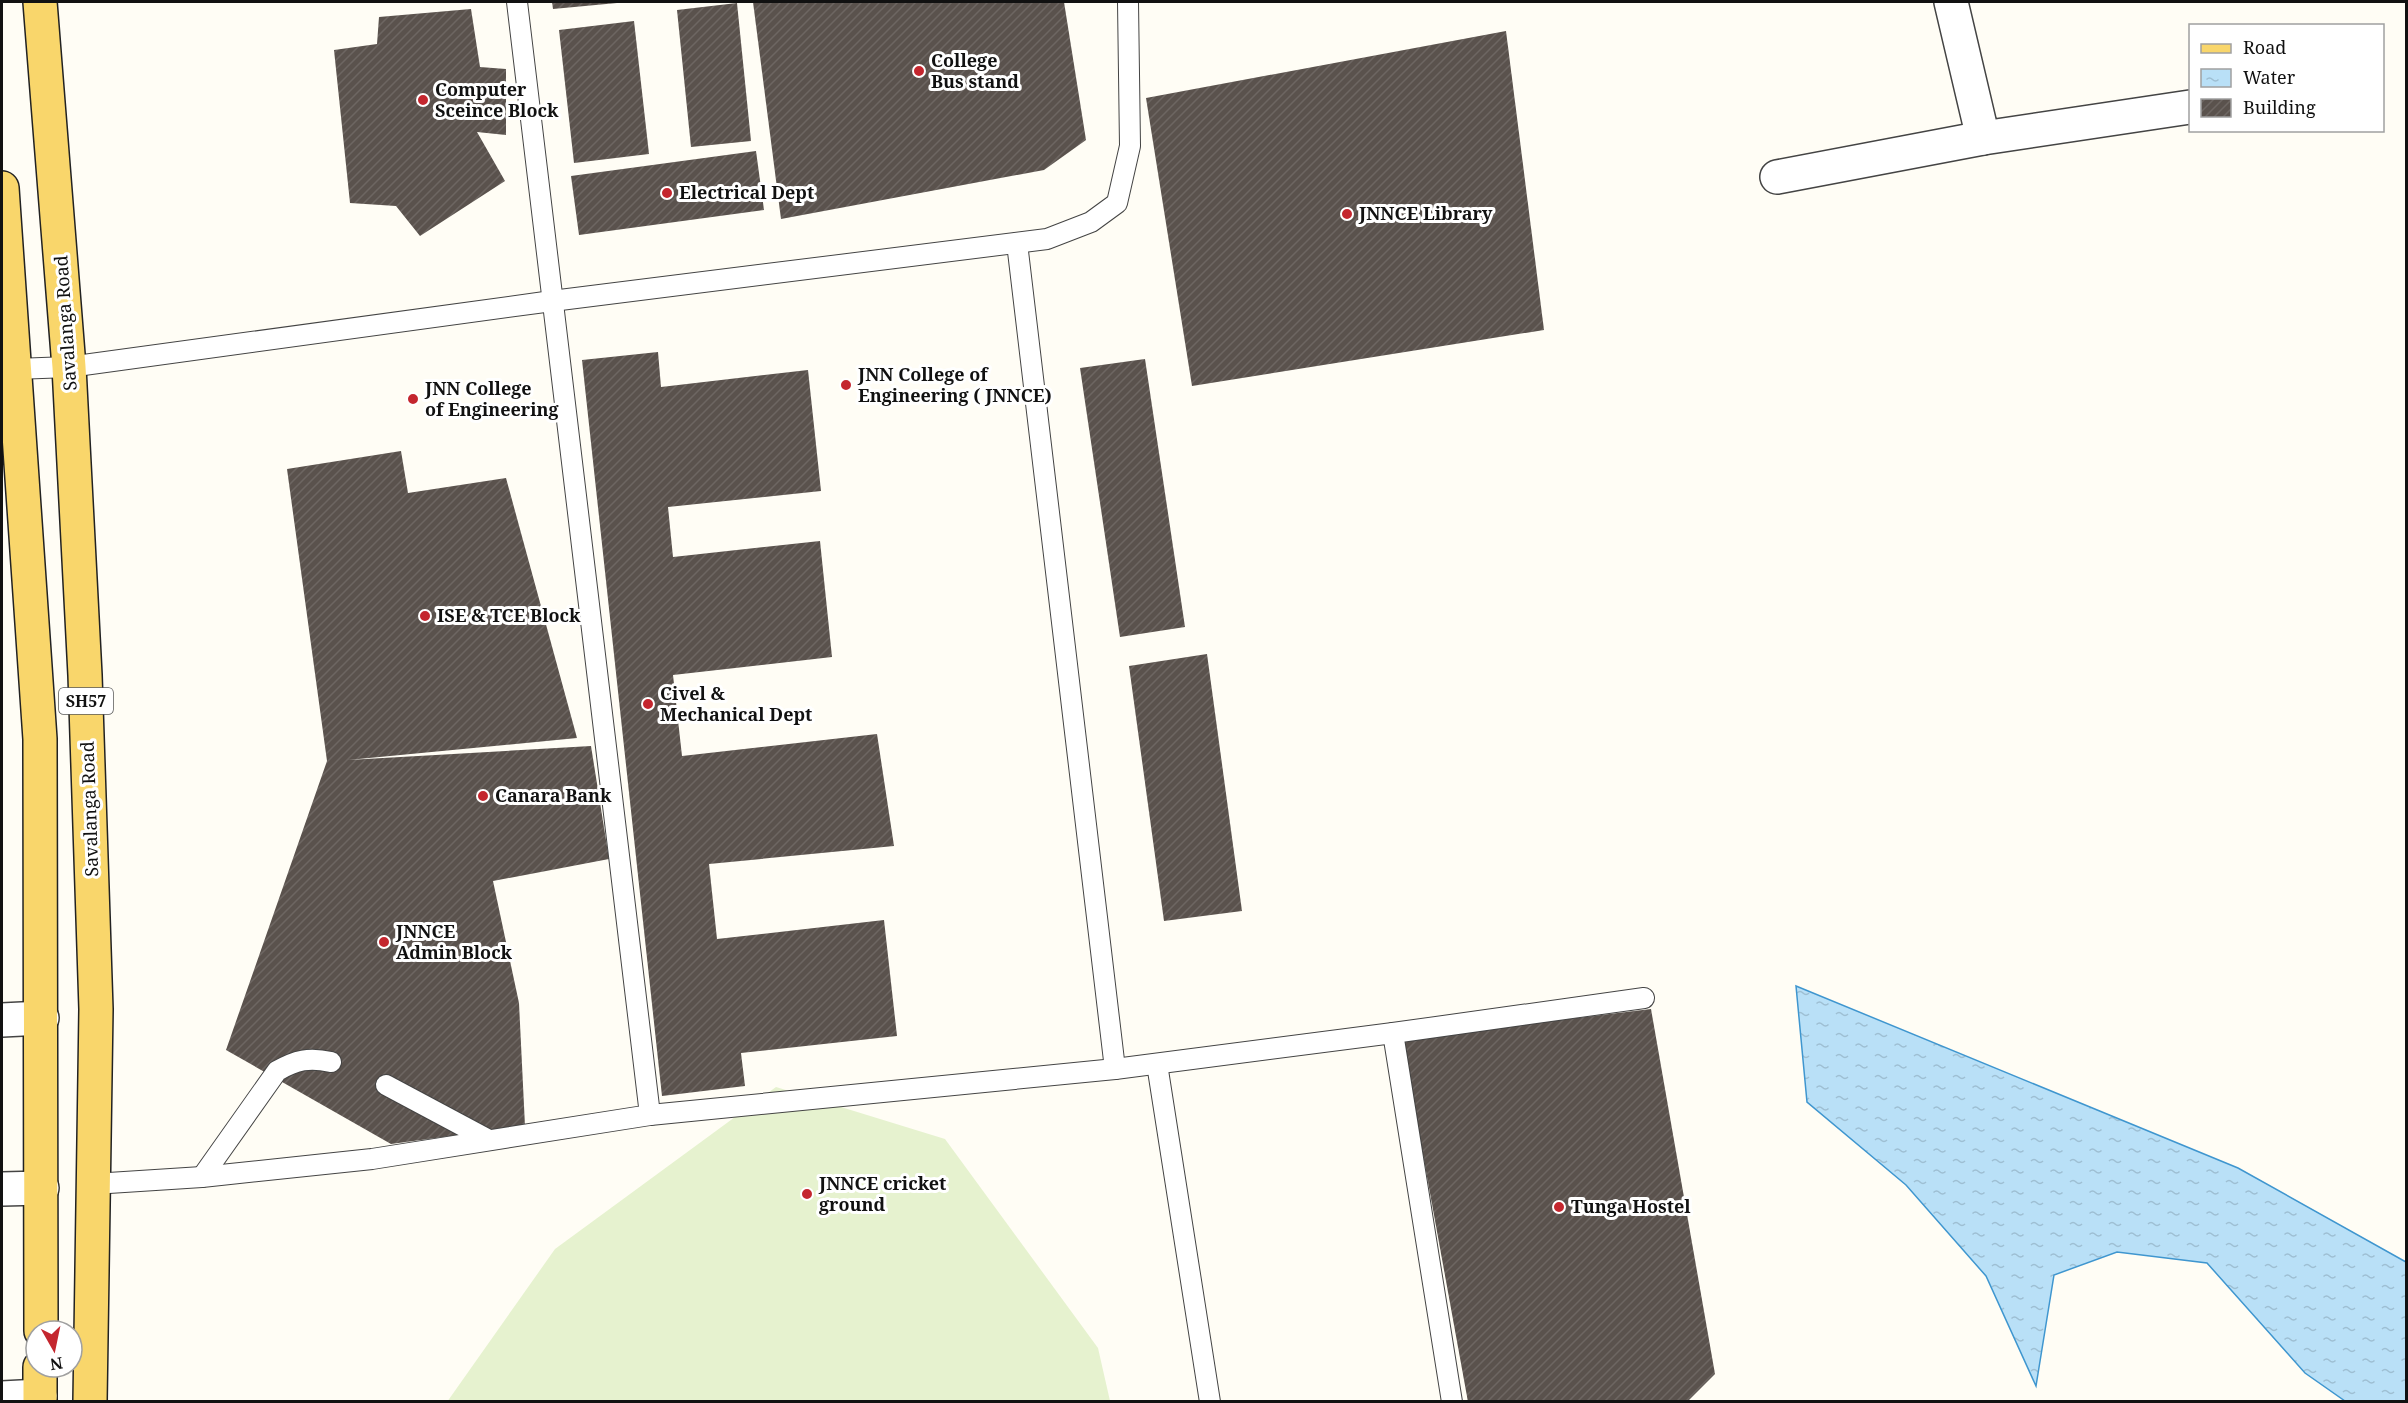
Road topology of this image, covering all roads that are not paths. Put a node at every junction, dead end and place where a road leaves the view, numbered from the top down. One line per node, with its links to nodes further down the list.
1 (40, 2): 12 (main road, Savalanga Road / SH57)
2 (517, 2): 11 (lane)
3 (1128, 2): 9 (lane)
4 (1951, 2): 6 (street)
5 (2189, 107): 6 (street)
6 (1983, 138): 7 (street)
7 (1777, 177)
8 (2, 188): 10 (main road, SH57)
9 (1017, 243): 11 (lane); 20 (lane)
10 (4, 248): 13 (main road, SH57)
11 (552, 301): 12 (lane); 22 (lane)
12 (69, 367): 13 (lane); 25 (main road, Savalanga Road / SH57)
13 (15, 369): 15 (main road, SH57)
14 (1644, 998): 17 (lane)
15 (42, 1018): 16 (street); 26 (main road, SH57)
16 (2, 1020)
17 (1393, 1033): 19 (lane); 33 (lane)
18 (331, 1062): 24 (lane)
19 (1157, 1064): 20 (lane); 32 (lane)
20 (1115, 1069): 22 (lane)
21 (386, 1085): 23 (lane)
22 (650, 1116): 23 (lane)
23 (489, 1140): 24 (lane)
24 (202, 1177): 25 (lane)
25 (93, 1184): 31 (main road, Savalanga Road / SH57)
26 (42, 1188): 27 (street); 28 (main road, SH57)
27 (2, 1189)
28 (41, 1319)
29 (40, 1388): 30 (street)
30 (2, 1398)
31 (90, 1401)
32 (1210, 1401)
33 (1452, 1401)

